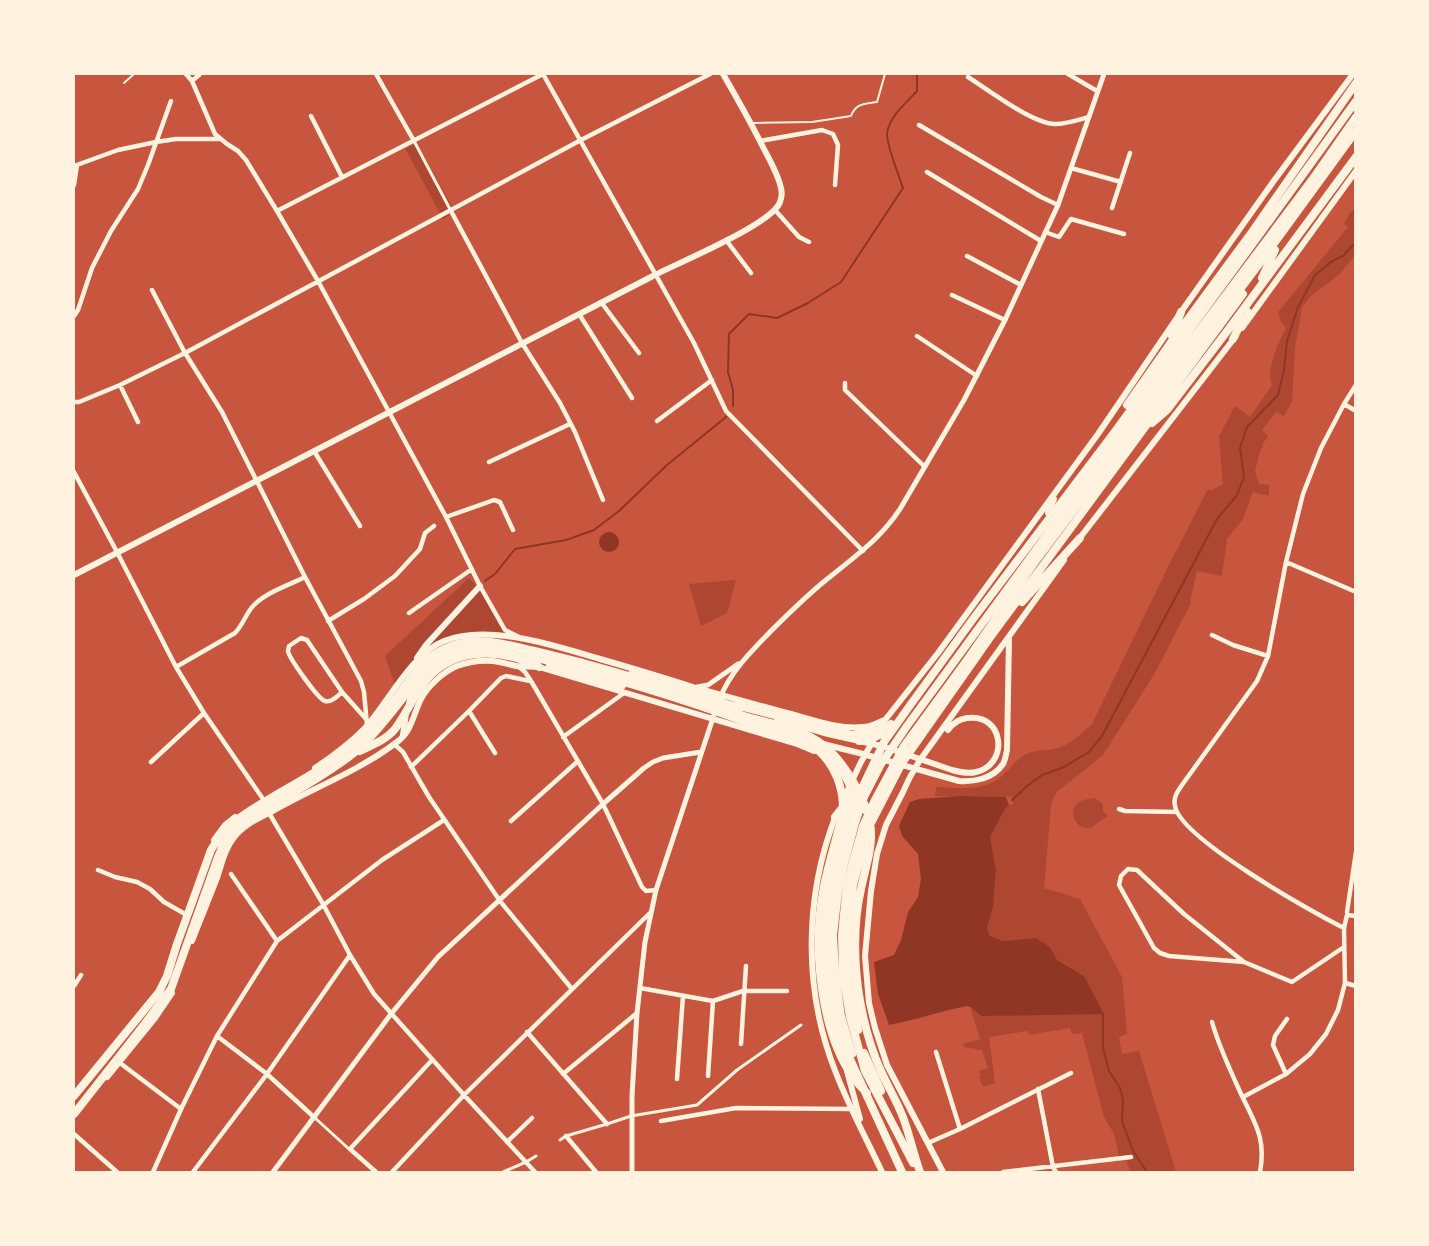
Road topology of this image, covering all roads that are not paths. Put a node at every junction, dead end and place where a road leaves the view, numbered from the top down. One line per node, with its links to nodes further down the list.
1 (134, 74): 14 (lane)
2 (186, 74): 13 (street)
3 (200, 74): 13 (street)
4 (376, 74): 28 (street)
5 (543, 74): 26 (street); 28 (street)
6 (710, 74): 26 (street)
7 (723, 74): 22 (main road)
8 (885, 74): 22 (lane)
9 (1068, 74): 16 (street)
10 (1104, 74): 16 (street)
11 (1353, 74): 60 (main road)
12 (968, 77): 20 (street)
13 (192, 81): 25 (street)
14 (124, 83)
15 (1356, 83): 89 (highway)
16 (1097, 91): 20 (street)
17 (171, 101): 30 (street)
18 (1356, 101): 69 (highway)
19 (311, 116): 37 (street)
20 (1089, 117): 34 (street)
21 (1356, 117): 89 (highway)
22 (751, 123): 29 (main road)
23 (919, 125): 41 (street)
24 (1356, 131): 85 (highway)
25 (219, 139): 30 (street); 44 (street)
26 (581, 140): 45 (street); 54 (street)
27 (1356, 140): 51 (highway)
28 (414, 141): 37 (street); 45 (street)
29 (760, 141): 40 (street); 43 (main road)
30 (156, 142): 33 (street); 62 (street)
31 (1130, 153): 38 (street)
32 (1356, 157): 85 (highway)
33 (75, 166): 39 (street)
34 (1071, 168): 38 (street); 41 (street)
35 (1356, 171): 65 (main road)
36 (927, 172): 49 (street)
37 (342, 177): 44 (street)
38 (1121, 182): 42 (street)
39 (74, 185)
40 (835, 185)
41 (1058, 205): 46 (street)
42 (1112, 208)
43 (775, 210): 48 (main road); 50 (street)
44 (277, 211): 55 (street)
45 (451, 211): 55 (street); 66 (street)
46 (1045, 232): 47 (street); 49 (street)
47 (1124, 234)
48 (726, 240): 53 (street); 54 (main road)
49 (1041, 241): 56 (street)
50 (809, 242)
51 (1275, 250): 65 (highway); 115 (highway)
52 (967, 256): 56 (street)
53 (751, 273)
54 (656, 274): 59 (main road); 71 (street)
55 (318, 281): 67 (street); 79 (street)
56 (1021, 285): 63 (street)
57 (152, 290): 67 (street)
58 (952, 295): 63 (street)
59 (601, 302): 61 (main road); 68 (street)
60 (1181, 312): 69 (highway); 92 (main road)
61 (579, 314): 66 (main road); 75 (street)
62 (74, 315)
63 (1005, 320): 70 (street)
64 (917, 336): 70 (street)
65 (1233, 339): 100 (main road)
66 (522, 343): 79 (main road); 82 (street)
67 (185, 353): 74 (street); 90 (street)
68 (639, 353)
69 (1158, 371): 83 (highway)
70 (977, 376): 87 (street)
71 (712, 380): 80 (street); 101 (street)
72 (845, 383): 87 (street)
73 (1356, 385): 77 (street)
74 (120, 386): 76 (street); 81 (street)
75 (632, 398)
76 (74, 402)
77 (1344, 404): 78 (street); 103 (street)
78 (1356, 411)
79 (389, 412): 84 (main road); 96 (street)
80 (657, 420)
81 (138, 422)
82 (570, 424): 86 (street); 94 (street)
83 (1111, 437): 95 (highway); 150 (highway)
84 (314, 451): 90 (main road); 97 (street)
85 (1111, 461): 240 (highway)
86 (489, 462)
87 (925, 467): 101 (street)
88 (74, 472): 91 (street)
89 (1093, 472): 124 (highway)
90 (258, 481): 102 (main road); 106 (street)
91 (80, 485): 93 (street); 102 (street)
92 (1061, 485): 95 (main road); 134 (main road)
93 (74, 488)
94 (603, 500)
95 (1047, 513): 138 (highway)
96 (446, 517): 99 (street); 104 (street)
97 (360, 526)
98 (434, 526): 110 (street)
99 (513, 530)
100 (1080, 538): 113 (main road); 115 (highway)
101 (863, 551): 118 (street)
102 (117, 552): 105 (main road); 120 (street)
103 (1286, 562): 108 (street); 116 (street)
104 (471, 569): 107 (street); 109 (street)
105 (74, 575)
106 (305, 577): 110 (street); 120 (street)
107 (480, 586): 114 (street); 121 (main road)
108 (1356, 592)
109 (409, 614)
110 (328, 621): 135 (street)
111 (470, 635): 114 (main road); 121 (main road); 138 (main road)
112 (1212, 635): 116 (street)
113 (1009, 638): 139 (main road); 143 (main road)
114 (522, 639): 122 (main road)
115 (989, 639): 240 (highway)
116 (1268, 656): 155 (street)
117 (536, 663): 119 (main road); 126 (main road); 137 (main road); 139 (main road); 145 (highway)
118 (740, 664): 125 (street); 128 (street)
119 (518, 666): 123 (street); 137 (main road)
120 (176, 667): 132 (street)
121 (409, 672): 135 (main road)
122 (668, 678): 125 (main road); 129 (main road)
123 (531, 681): 131 (street); 136 (street)
124 (939, 683): 130 (highway); 205 (highway)
125 (694, 687): 128 (main road)
126 (626, 692): 129 (main road); 136 (street)
127 (343, 694): 127 (street); 135 (street)
128 (721, 695): 133 (street); 134 (main road)
129 (656, 701): 133 (main road)
130 (716, 704): 192 (highway); 240 (highway)
131 (469, 711): 144 (street); 149 (street)
132 (204, 713): 147 (street); 152 (street)
133 (712, 719): 142 (street); 151 (main road)
134 (885, 720): 151 (main road)
135 (366, 722): 141 (main road)
136 (563, 736): 146 (street)
137 (403, 737): 140 (main road)
138 (859, 741): 143 (main road)
139 (814, 742): 217 (main road)
140 (394, 744): 148 (main road); 149 (street)
141 (344, 748): 148 (main road); 152 (main road)
142 (701, 752): 153 (street); 163 (street)
143 (927, 752): 222 (main road)
144 (495, 753)
145 (350, 755): 205 (highway); 211 (highway)
146 (578, 761): 153 (street); 159 (street)
147 (151, 762)
148 (357, 767): 156 (main road)
149 (411, 767): 158 (street)
150 (867, 778): 157 (highway); 239 (highway)
151 (846, 791): 157 (main road)
152 (263, 799): 168 (main road)
153 (603, 804): 163 (street); 164 (street)
154 (1119, 809): 155 (street)
155 (1177, 812): 170 (street)
156 (269, 813): 165 (street); 197 (main road)
157 (835, 817): 210 (main road)
158 (444, 820): 164 (street); 165 (street)
159 (511, 821)
160 (1356, 852): 167 (street)
161 (98, 870): 168 (street)
162 (231, 874): 171 (street)
163 (656, 890): 166 (street)
164 (500, 901): 181 (street); 187 (street)
165 (323, 904): 171 (street); 173 (street)
166 (651, 912): 180 (street); 181 (street)
167 (1347, 913): 169 (street); 170 (street)
168 (185, 914): 192 (main road)
169 (1356, 916)
170 (1344, 928): 172 (street)
171 (277, 940): 193 (street)
172 (1344, 947): 174 (street); 177 (street)
173 (350, 955): 187 (street); 199 (street)
174 (1244, 962): 174 (street)
175 (746, 966): 182 (street)
176 (81, 975): 178 (street)
177 (1345, 983): 179 (street); 201 (street)
178 (74, 986)
179 (1356, 986)
180 (640, 988): 184 (street); 186 (street)
181 (572, 989): 191 (street)
182 (744, 991): 183 (street); 185 (street); 194 (street)
183 (788, 991)
184 (683, 996): 185 (street); 203 (street)
185 (713, 1001): 202 (street)
186 (637, 1013): 200 (street); 237 (street)
187 (391, 1014): 196 (street); 212 (street)
188 (1287, 1019): 201 (street)
189 (1212, 1022): 208 (street)
190 (801, 1025): 215 (street)
191 (527, 1032): 200 (street); 206 (street)
192 (123, 1036): 207 (highway)
193 (217, 1036): 199 (street); 209 (street)
194 (741, 1044)
195 (936, 1052): 216 (street)
196 (432, 1060): 206 (street); 223 (street)
197 (120, 1063): 209 (street); 211 (main road)
198 (1071, 1073): 204 (street)
199 (267, 1074): 212 (street); 230 (street)
200 (563, 1074): 215 (street)
201 (1286, 1074): 208 (street)
202 (708, 1076)
203 (677, 1079)
204 (1038, 1089): 216 (street); 227 (street)
205 (867, 1093): 239 (highway)
206 (464, 1095): 221 (street); 233 (street)
207 (74, 1096)
208 (1243, 1097): 244 (street)
209 (181, 1109): 229 (street)
210 (852, 1109): 214 (street); 217 (main road)
211 (74, 1115)
212 (315, 1118): 223 (street); 231 (street)
213 (532, 1118): 221 (street)
214 (661, 1121)
215 (607, 1125): 219 (street)
216 (960, 1129): 222 (street)
217 (864, 1132): 238 (main road)
218 (74, 1134): 228 (street)
219 (566, 1136): 220 (street); 236 (street)
220 (560, 1140)
221 (507, 1142): 226 (street)
222 (928, 1143): 241 (main road)
223 (350, 1149): 232 (street)
224 (536, 1156): 226 (street)
225 (1131, 1157): 227 (street)
226 (526, 1162): 234 (street); 235 (street)
227 (1053, 1167): 242 (street); 243 (street)
228 (117, 1173)
229 (153, 1173)
230 (193, 1173)
231 (273, 1173)
232 (376, 1173)
233 (392, 1173)
234 (503, 1173)
235 (534, 1173)
236 (596, 1173)
237 (632, 1173)
238 (882, 1173)
239 (902, 1173)
240 (920, 1173)
241 (944, 1173)
242 (1003, 1173)
243 (1056, 1173)
244 (1260, 1173)

